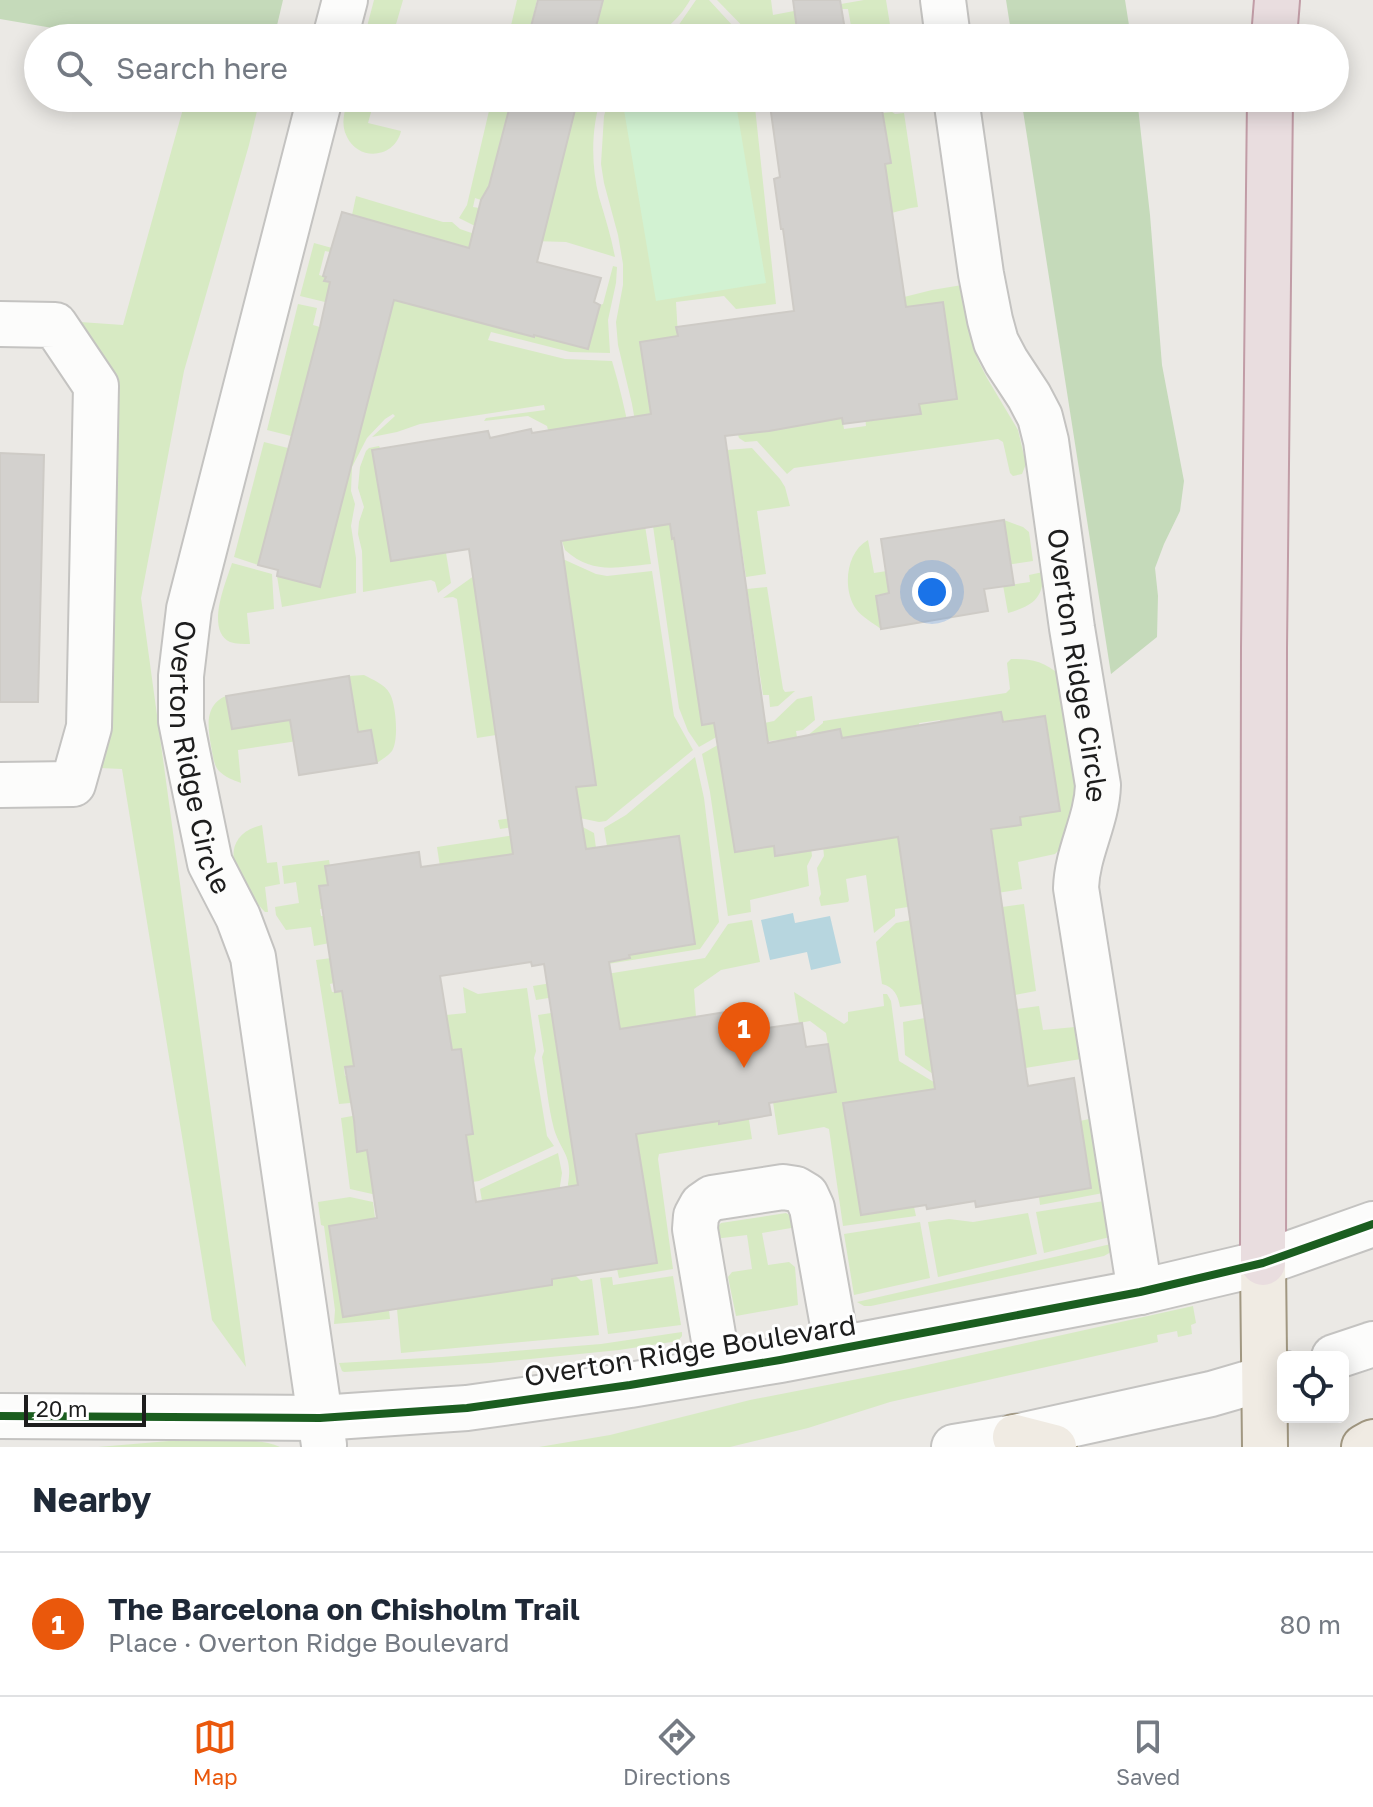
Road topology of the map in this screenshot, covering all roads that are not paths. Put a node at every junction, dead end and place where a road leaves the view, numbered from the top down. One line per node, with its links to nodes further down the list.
1 (345, 0): 4 (street)
2 (943, 0): 5 (street)
3 (1277, 0): 6 (highway)
4 (339, 24)
5 (946, 24)
6 (1275, 24)
7 (316, 112): 21 (street, Overton Ridge Circle)
8 (958, 112): 14 (street, Overton Ridge Circle)
9 (1270, 112): 13 (highway)
10 (0, 324): 11 (street)
11 (0, 785)
12 (1373, 1224): 13 (street, Overton Ridge Boulevard)
13 (1263, 1263): 14 (street, Overton Ridge Boulevard); 19 (main road)
14 (1140, 1292): 16 (street, Overton Ridge Boulevard)
15 (1373, 1344): 17 (street)
16 (837, 1348): 18 (street, Overton Ridge Boulevard); 18 (street)
17 (1349, 1352)
18 (719, 1370): 21 (street, Overton Ridge Boulevard)
19 (1274, 1376): 22 (street); 25 (main road)
20 (0, 1416): 21 (street, Overton Ridge Boulevard)
21 (322, 1433)
22 (1035, 1442): 24 (street)
23 (1373, 1442): 26 (main road)
24 (954, 1447)
25 (1265, 1447)
26 (1364, 1447)

